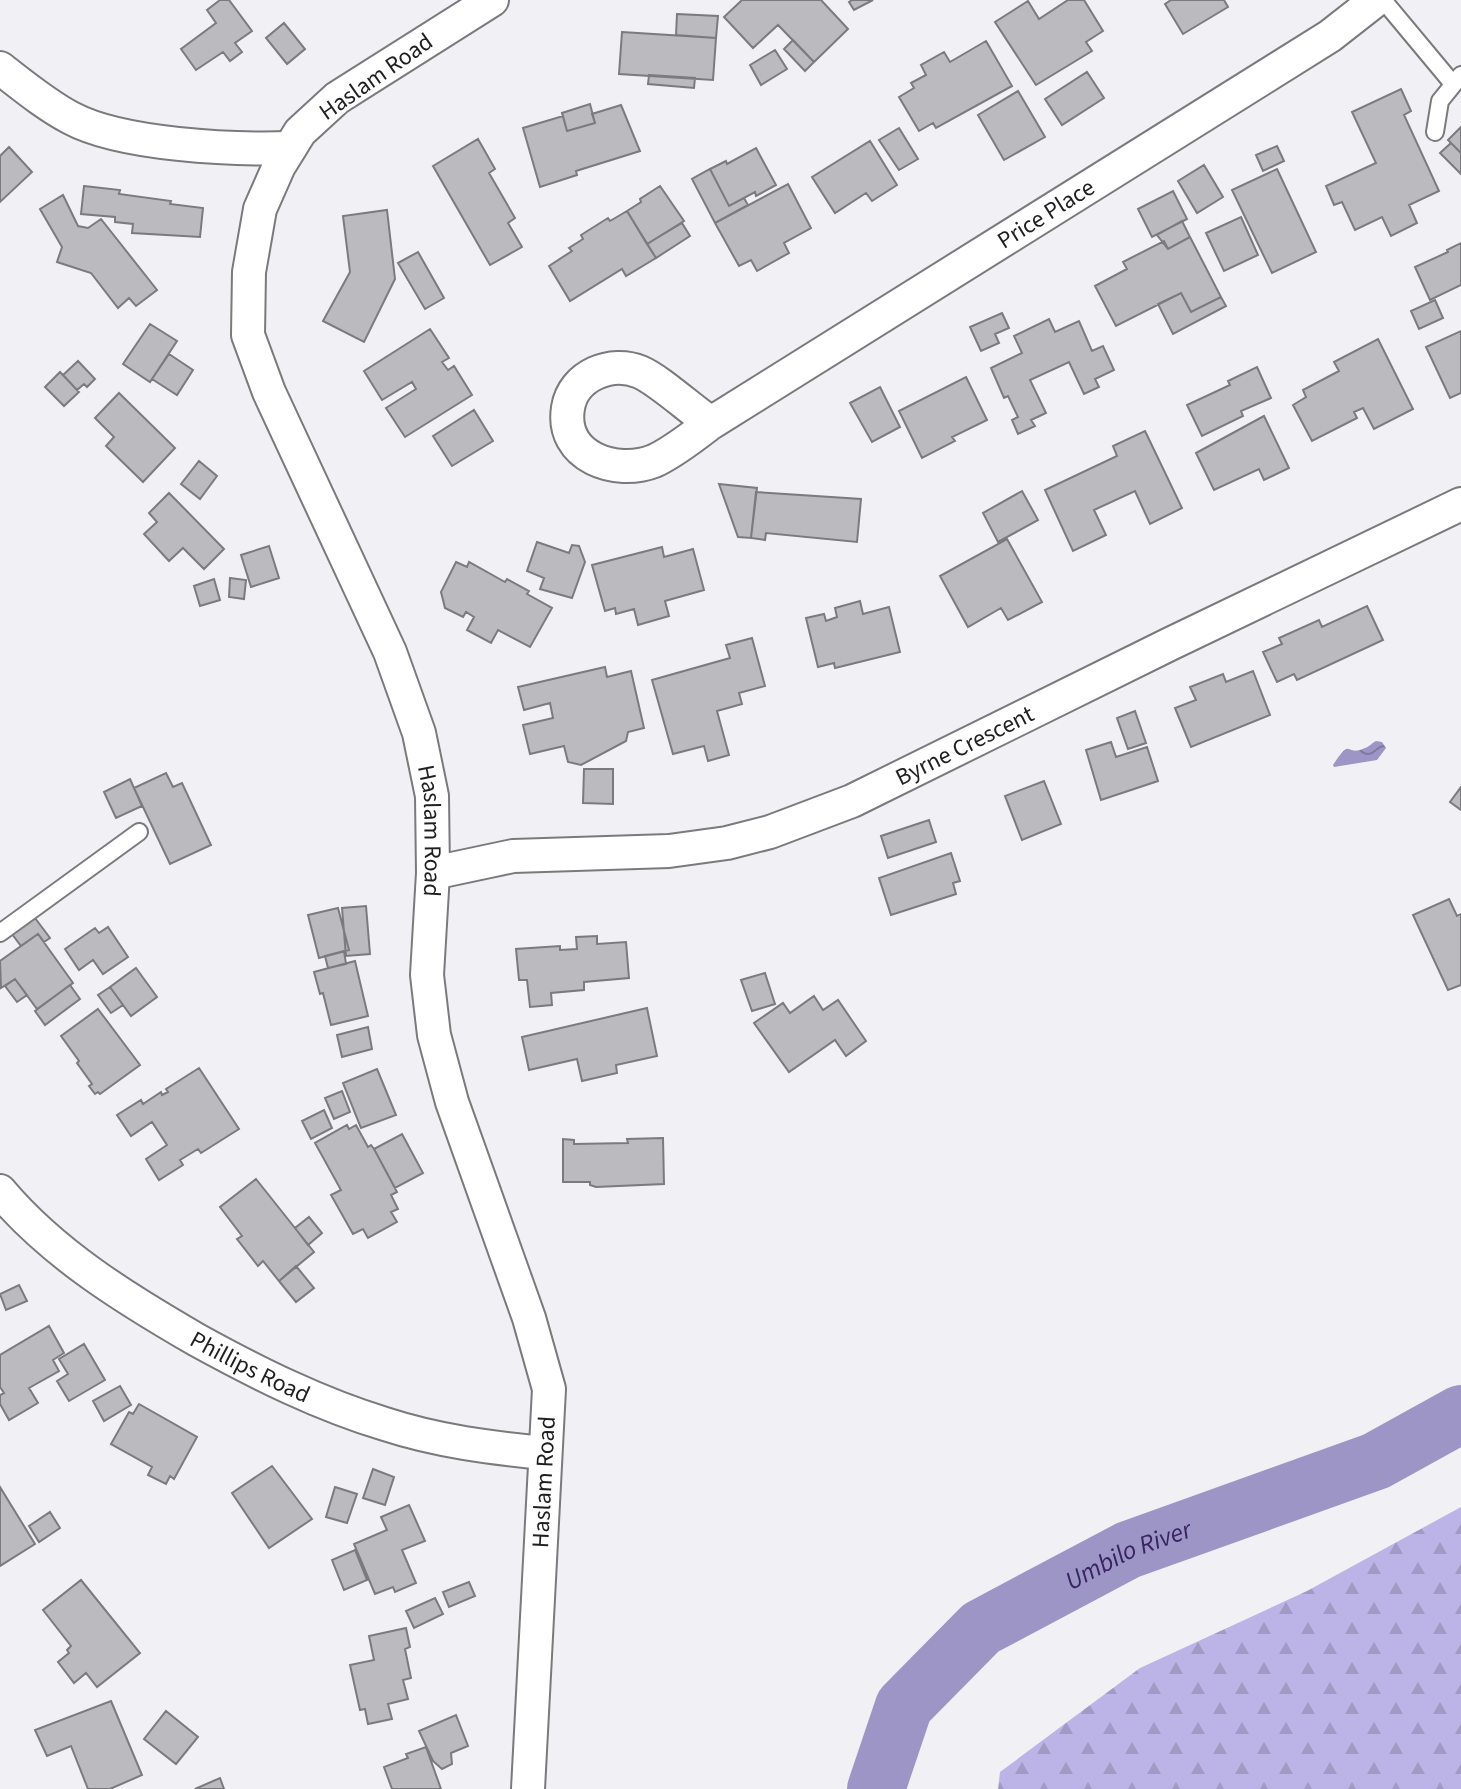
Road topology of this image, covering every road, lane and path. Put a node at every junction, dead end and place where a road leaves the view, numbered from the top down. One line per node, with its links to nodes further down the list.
1 (492, 0): 7 (street, Haslam Road)
2 (1376, 0): 8 (street, Price Place)
3 (1383, 0): 5 (lane)
4 (0, 68): 7 (street)
5 (1457, 80): 6 (lane)
6 (1435, 132)
7 (290, 148): 11 (street, Haslam Road)
8 (711, 423)
9 (1461, 504): 11 (street, Byrne Crescent)
10 (139, 832): 12 (lane)
11 (433, 873): 14 (street, Haslam Road)
12 (0, 933)
13 (0, 1191): 14 (street, Phillips Road)
14 (545, 1453): 15 (street, Haslam Road)
15 (528, 1789)

